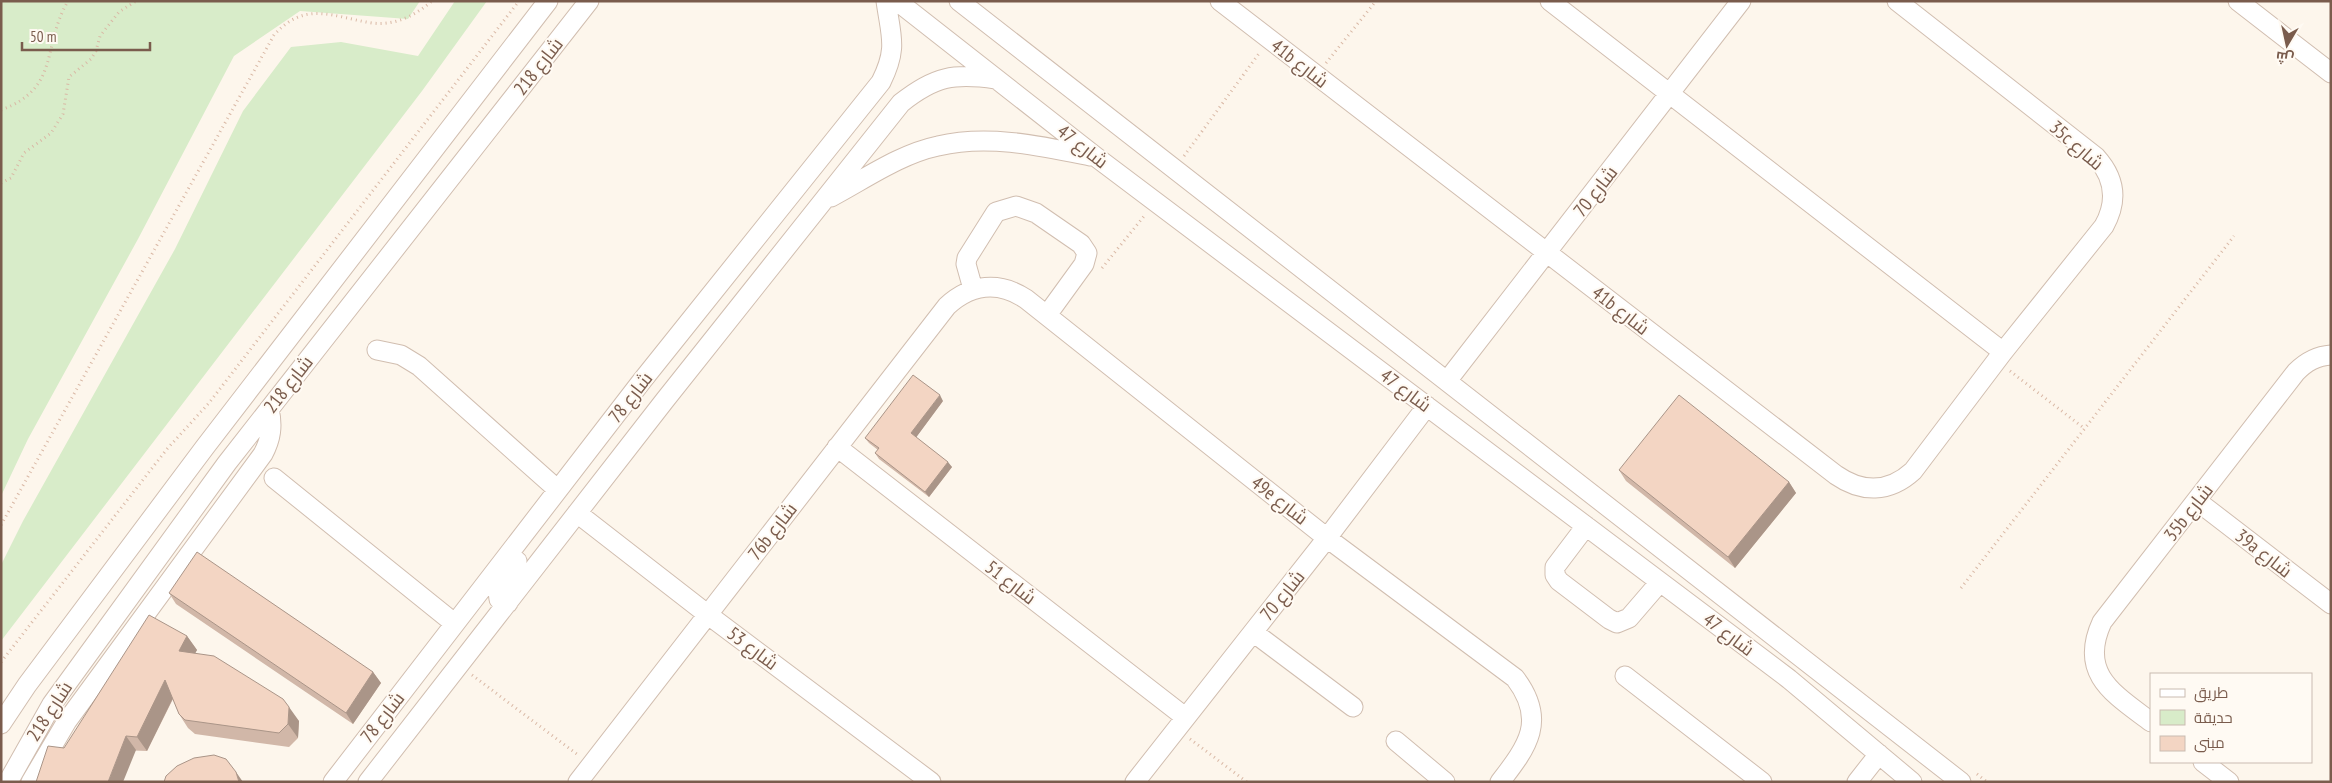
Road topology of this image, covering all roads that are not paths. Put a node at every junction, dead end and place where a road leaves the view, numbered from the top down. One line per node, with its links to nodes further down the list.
1 (548, 1): 46 (street)
2 (589, 1): 24 (street, شارع 218)
3 (886, 1): 27 (street, شارع 78)
4 (897, 1): 12 (street, شارع 47)
5 (959, 1): 22 (street, شارع 47)
6 (1220, 1): 16 (street, 41b شارع)
7 (1550, 1): 13 (street)
8 (1741, 1): 13 (street, شارع 70)
9 (1897, 1): 21 (street, 35c شارع)
10 (2238, 1): 11 (street)
11 (2331, 73)
12 (997, 79): 14 (street, شارع 47); 15 (street, شارع 78)
13 (1670, 94): 16 (street, شارع 70); 21 (street)
14 (1096, 157): 15 (street); 23 (street, شارع 47)
15 (826, 200): 29 (street, شارع 78)
16 (1547, 253): 21 (street, 41b شارع); 22 (street, شارع 70)
17 (973, 289): 18 (street, 49e شارع); 18 (street); 25 (street, 76b شارع)
18 (1047, 315): 32 (street, 49e شارع)
19 (378, 350): 27 (street)
20 (2331, 355): 28 (street, 35b شارع)
21 (2000, 356)
22 (1447, 381): 42 (street, شارع 47)
23 (1427, 406): 30 (street, شارع 47); 32 (street, شارع 70)
24 (268, 410): 53 (street, شارع 218); 54 (street)
25 (837, 447): 36 (street, 76b شارع); 45 (street, شارع 51)
26 (274, 478): 37 (street)
27 (558, 490): 31 (street, شارع 78)
28 (2197, 501): 35 (street, 39a شارع); 44 (street, 35b شارع)
29 (577, 513): 34 (street, شارع 78); 36 (street, شارع 53)
30 (1586, 526): 33 (street, شارع 47); 33 (street)
31 (528, 528): 34 (street); 37 (street, شارع 78)
32 (1328, 538): 38 (street, شارع 70); 60 (street, 49e شارع)
33 (1660, 582): 41 (street, شارع 47)
34 (508, 603): 52 (street, شارع 78)
35 (2331, 604)
36 (707, 614): 56 (street, 76b شارع); 57 (street, شارع 53)
37 (454, 623): 39 (street, شارع 78)
38 (1252, 632): 43 (street); 45 (street, شارع 70)
39 (421, 668): 52 (street); 55 (street, شارع 78)
40 (1625, 676): 61 (street)
41 (1788, 679): 42 (street); 48 (street, شارع 47)
42 (1842, 689): 50 (street, شارع 47)
43 (1353, 707)
44 (2150, 721)
45 (1181, 723): 58 (street, شارع 70)
46 (1, 724)
47 (1396, 741): 59 (street)
48 (1879, 754): 51 (street, شارع 47); 62 (street)
49 (2204, 763): 64 (street)
50 (1945, 769): 51 (street); 63 (street, شارع 47)
51 (1903, 779)
52 (369, 780)
53 (8, 782)
54 (31, 782)
55 (333, 782)
56 (578, 782)
57 (931, 782)
58 (1135, 782)
59 (1445, 782)
60 (1500, 782)
61 (1762, 782)
62 (1857, 782)
63 (1961, 782)
64 (2229, 782)

